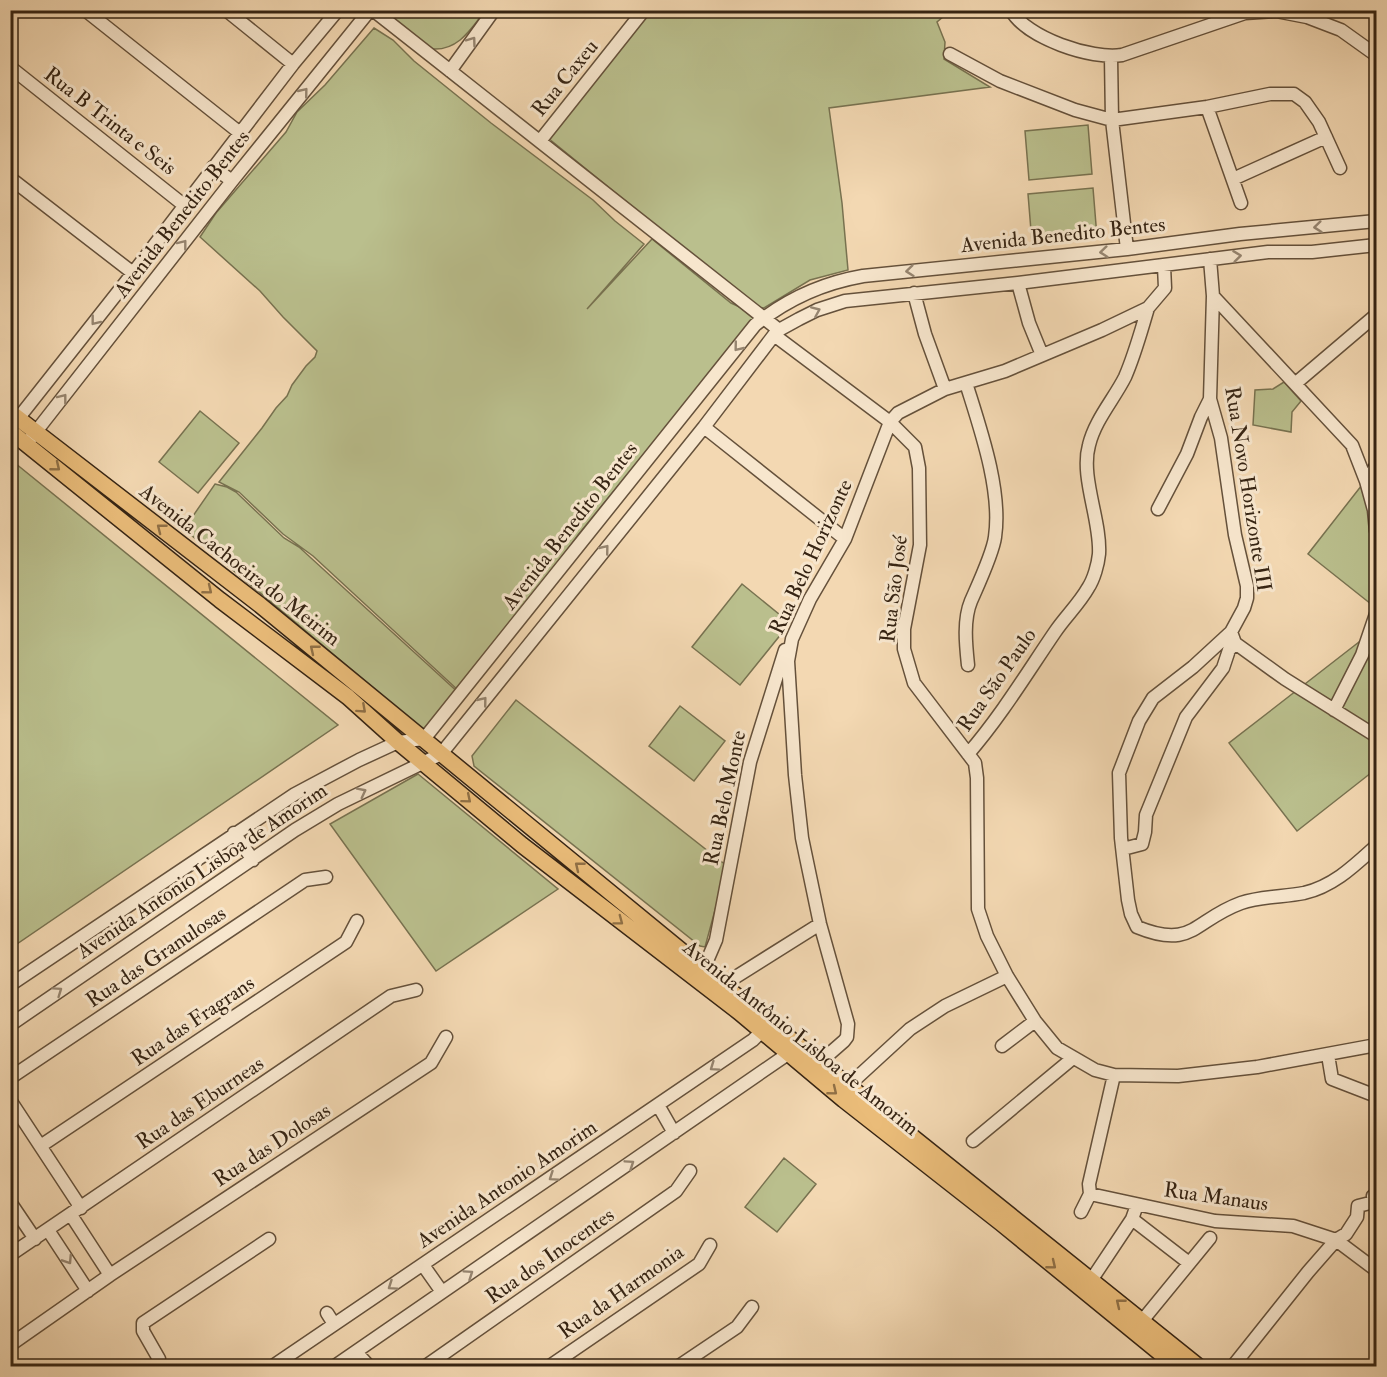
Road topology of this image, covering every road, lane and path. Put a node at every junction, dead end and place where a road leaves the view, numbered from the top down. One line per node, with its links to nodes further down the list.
1 (85, 10): 16 (street)
2 (226, 10): 11 (street)
3 (338, 10): 11 (street, Avenida Benedito Bentes)
4 (372, 10): 13 (street, Avenida Benedito Bentes); 23 (street, Avenida Benedito Bentes, one-way to 4)
5 (494, 10): 13 (street, one-way to 5)
6 (644, 10): 18 (street, Rua Caxeu)
7 (1011, 10): 10 (street)
8 (950, 54): 15 (street)
9 (1377, 56): 10 (street)
10 (1111, 57): 15 (street)
11 (293, 64): 16 (street, Avenida Benedito Bentes)
12 (10, 67): 25 (street, Rua B Trinta e Seis)
13 (450, 71): 18 (street, Avenida Benedito Bentes)
14 (1207, 107): 15 (street); 17 (street); 22 (street)
15 (1112, 120): 29 (street)
16 (240, 133): 19 (street, Avenida Benedito Bentes)
17 (1326, 137): 20 (street); 22 (street)
18 (540, 141): 39 (street, Avenida Benedito Bentes)
19 (213, 167): 23 (street); 25 (street, Avenida Benedito Bentes)
20 (1340, 168)
21 (10, 178): 33 (street)
22 (1233, 179): 24 (street)
23 (232, 181): 49 (street, Avenida Benedito Bentes, one-way to 23)
24 (1241, 203)
25 (185, 206): 33 (street, Avenida Benedito Bentes)
26 (1377, 221): 27 (street, Avenida Benedito Bentes, one-way to 27)
27 (1266, 232): 29 (street, Avenida Benedito Bentes); 30 (street)
28 (1377, 244): 30 (street, Avenida Benedito Bentes)
29 (1127, 249): 39 (street, Avenida Benedito Bentes, one-way to 39)
30 (1268, 252): 31 (street, Avenida Benedito Bentes, one-way to 30)
31 (1210, 259): 32 (street, Avenida Benedito Bentes); 36 (street, Rua Novo Horizonte III)
32 (1164, 266): 34 (street, Avenida Benedito Bentes); 37 (street)
33 (133, 273): 46 (street, Avenida Benedito Bentes, one-way to 46)
34 (1018, 283): 35 (street, Avenida Benedito Bentes); 41 (street)
35 (914, 293): 40 (street, Avenida Benedito Bentes, one-way to 35); 44 (street)
36 (1213, 296): 42 (street); 45 (street, Rua Novo Horizonte III)
37 (1148, 308): 41 (street); 64 (street, Rua São Paulo)
38 (1377, 315): 42 (street)
39 (764, 318): 40 (street, Avenida Benedito Bentes); 61 (street, Avenida Benedito Bentes, one-way to 61)
40 (776, 333): 47 (street, Rua São José); 48 (street, Avenida Benedito Bentes)
41 (1042, 355): 43 (street)
42 (1296, 383): 51 (street)
43 (966, 384): 44 (street); 58 (street)
44 (945, 389): 47 (street)
45 (1210, 399): 52 (street); 56 (street, Rua Novo Horizonte III)
46 (13, 422): 49 (main road, Avenida Cachoeira do Meirim)
47 (890, 422): 54 (street, Rua Belo Horizonte); 64 (street, Rua São José)
48 (704, 427): 54 (street); 63 (street, Avenida Benedito Bentes, one-way to 48)
49 (31, 438): 61 (main road, Avenida Cachoeira do Meirim, one-way to 49); 62 (main road, Avenida Cachoeira do Meirim, one-way to 62)
50 (1377, 466): 51 (street)
51 (1366, 481): 53 (street)
52 (1158, 509)
53 (1377, 531)
54 (846, 539): 57 (street, Rua Belo Horizonte)
55 (1377, 614): 59 (street)
56 (1233, 637): 59 (street); 68 (street); 68 (street, Rua Novo Horizonte III)
57 (792, 639): 72 (street, Rua Belo Horizonte); 73 (street, Rua Belo Monte)
58 (968, 665)
59 (1334, 710): 60 (street)
60 (1377, 736)
61 (424, 739): 62 (street); 63 (main road, Avenida Cachoeira do Meirim)
62 (398, 742): 65 (main road, Avenida Antônio Lisboa de Amorim); 66 (street, Avenida Antonio Lisboa de Amorim)
63 (441, 754): 65 (street); 73 (main road, Avenida Antônio Lisboa de Amorim, one-way to 63)
64 (968, 754): 74 (street, Rua São Paulo)
65 (422, 761): 69 (street, Avenida Antonio Lisboa de Amorim, one-way to 65); 80 (main road, Avenida Antônio Lisboa de Amorim, one-way to 80)
66 (234, 833): 69 (street); 75 (street, Avenida Antonio Lisboa de Amorim)
67 (1377, 846): 68 (street, Rua Novo Horizonte III)
68 (1123, 849)
69 (253, 860): 79 (street, Avenida Antonio Lisboa de Amorim, one-way to 69)
70 (326, 877): 89 (street, Rua das Granulosas)
71 (357, 921): 96 (street, Rua das Fragrans)
72 (820, 924): 76 (street); 87 (street, Rua Belo Horizonte)
73 (704, 968): 76 (main road, Avenida Antônio Lisboa de Amorim)
74 (1006, 976): 78 (street, Rua São Paulo); 90 (street)
75 (10, 985)
76 (723, 985): 80 (main road, Avenida Antônio Lisboa de Amorim)
77 (416, 990): 102 (street, Rua das Eburneas)
78 (1035, 1021): 83 (street); 86 (street, Rua São Paulo)
79 (10, 1024)
80 (766, 1027): 84 (main road, Avenida Antônio Lisboa de Amorim); 93 (street, Avenida Antonio Amorim, one-way to 93)
81 (446, 1037): 115 (street, Rua das Dolosas)
82 (1377, 1045): 85 (street, Rua São Paulo)
83 (1002, 1046)
84 (794, 1050): 87 (main road, Avenida Antônio Lisboa de Amorim); 94 (street); 132 (main road, Avenida Antônio Lisboa de Amorim, one-way to 132)
85 (1328, 1055): 88 (street, Rua São Paulo); 91 (street)
86 (1073, 1058): 88 (street, Rua São Paulo); 95 (street)
87 (820, 1062): 90 (main road, Avenida Antônio Lisboa de Amorim)
88 (1114, 1075): 98 (street)
89 (10, 1078)
90 (849, 1085): 116 (main road, Avenida Antônio Lisboa de Amorim)
91 (1377, 1096)
92 (10, 1100): 96 (street)
93 (658, 1105): 94 (street); 113 (street, Avenida Antonio Amorim, one-way to 113)
94 (674, 1133): 118 (street, one-way to 94)
95 (973, 1141)
96 (42, 1145): 102 (street)
97 (690, 1171): 129 (street, Rua dos Inocentes)
98 (1090, 1194): 101 (street, Rua Manaus); 103 (street)
99 (1377, 1194): 109 (street)
100 (10, 1202): 107 (street)
101 (1137, 1205): 104 (street); 109 (street, Rua Manaus)
102 (76, 1211): 105 (street, Rua das Eburneas); 115 (street)
103 (1081, 1212)
104 (1132, 1219): 112 (street); 116 (street)
105 (48, 1230): 107 (street, Rua das Eburneas); 117 (street, one-way to 117)
106 (1210, 1238): 112 (street)
107 (35, 1239): 111 (street, Rua das Eburneas)
108 (269, 1239): 125 (street)
109 (1336, 1240): 114 (street, Rua Manaus); 134 (street)
110 (710, 1245): 130 (street, Rua da Harmonia)
111 (10, 1255)
112 (1190, 1263): 121 (street)
113 (423, 1265): 118 (street); 122 (street, Avenida Antonio Amorim, one-way to 122)
114 (1377, 1270)
115 (110, 1275): 117 (street, Rua das Dolosas)
116 (1092, 1279): 121 (main road, Avenida Antônio Lisboa de Amorim, one-way to 116)
117 (88, 1291): 123 (street, Rua das Dolosas)
118 (442, 1292): 124 (street)
119 (752, 1307): 131 (street)
120 (327, 1313): 122 (street)
121 (1143, 1321): 133 (main road, Avenida Antônio Lisboa de Amorim)
122 (334, 1324): 126 (street, Avenida Antonio Amorim)
123 (10, 1345)
124 (356, 1352): 127 (street); 128 (street)
125 (158, 1365)
126 (273, 1366)
127 (334, 1366)
128 (369, 1366)
129 (426, 1366)
130 (549, 1366)
131 (679, 1366)
132 (1176, 1366)
133 (1198, 1366)
134 (1233, 1366)

